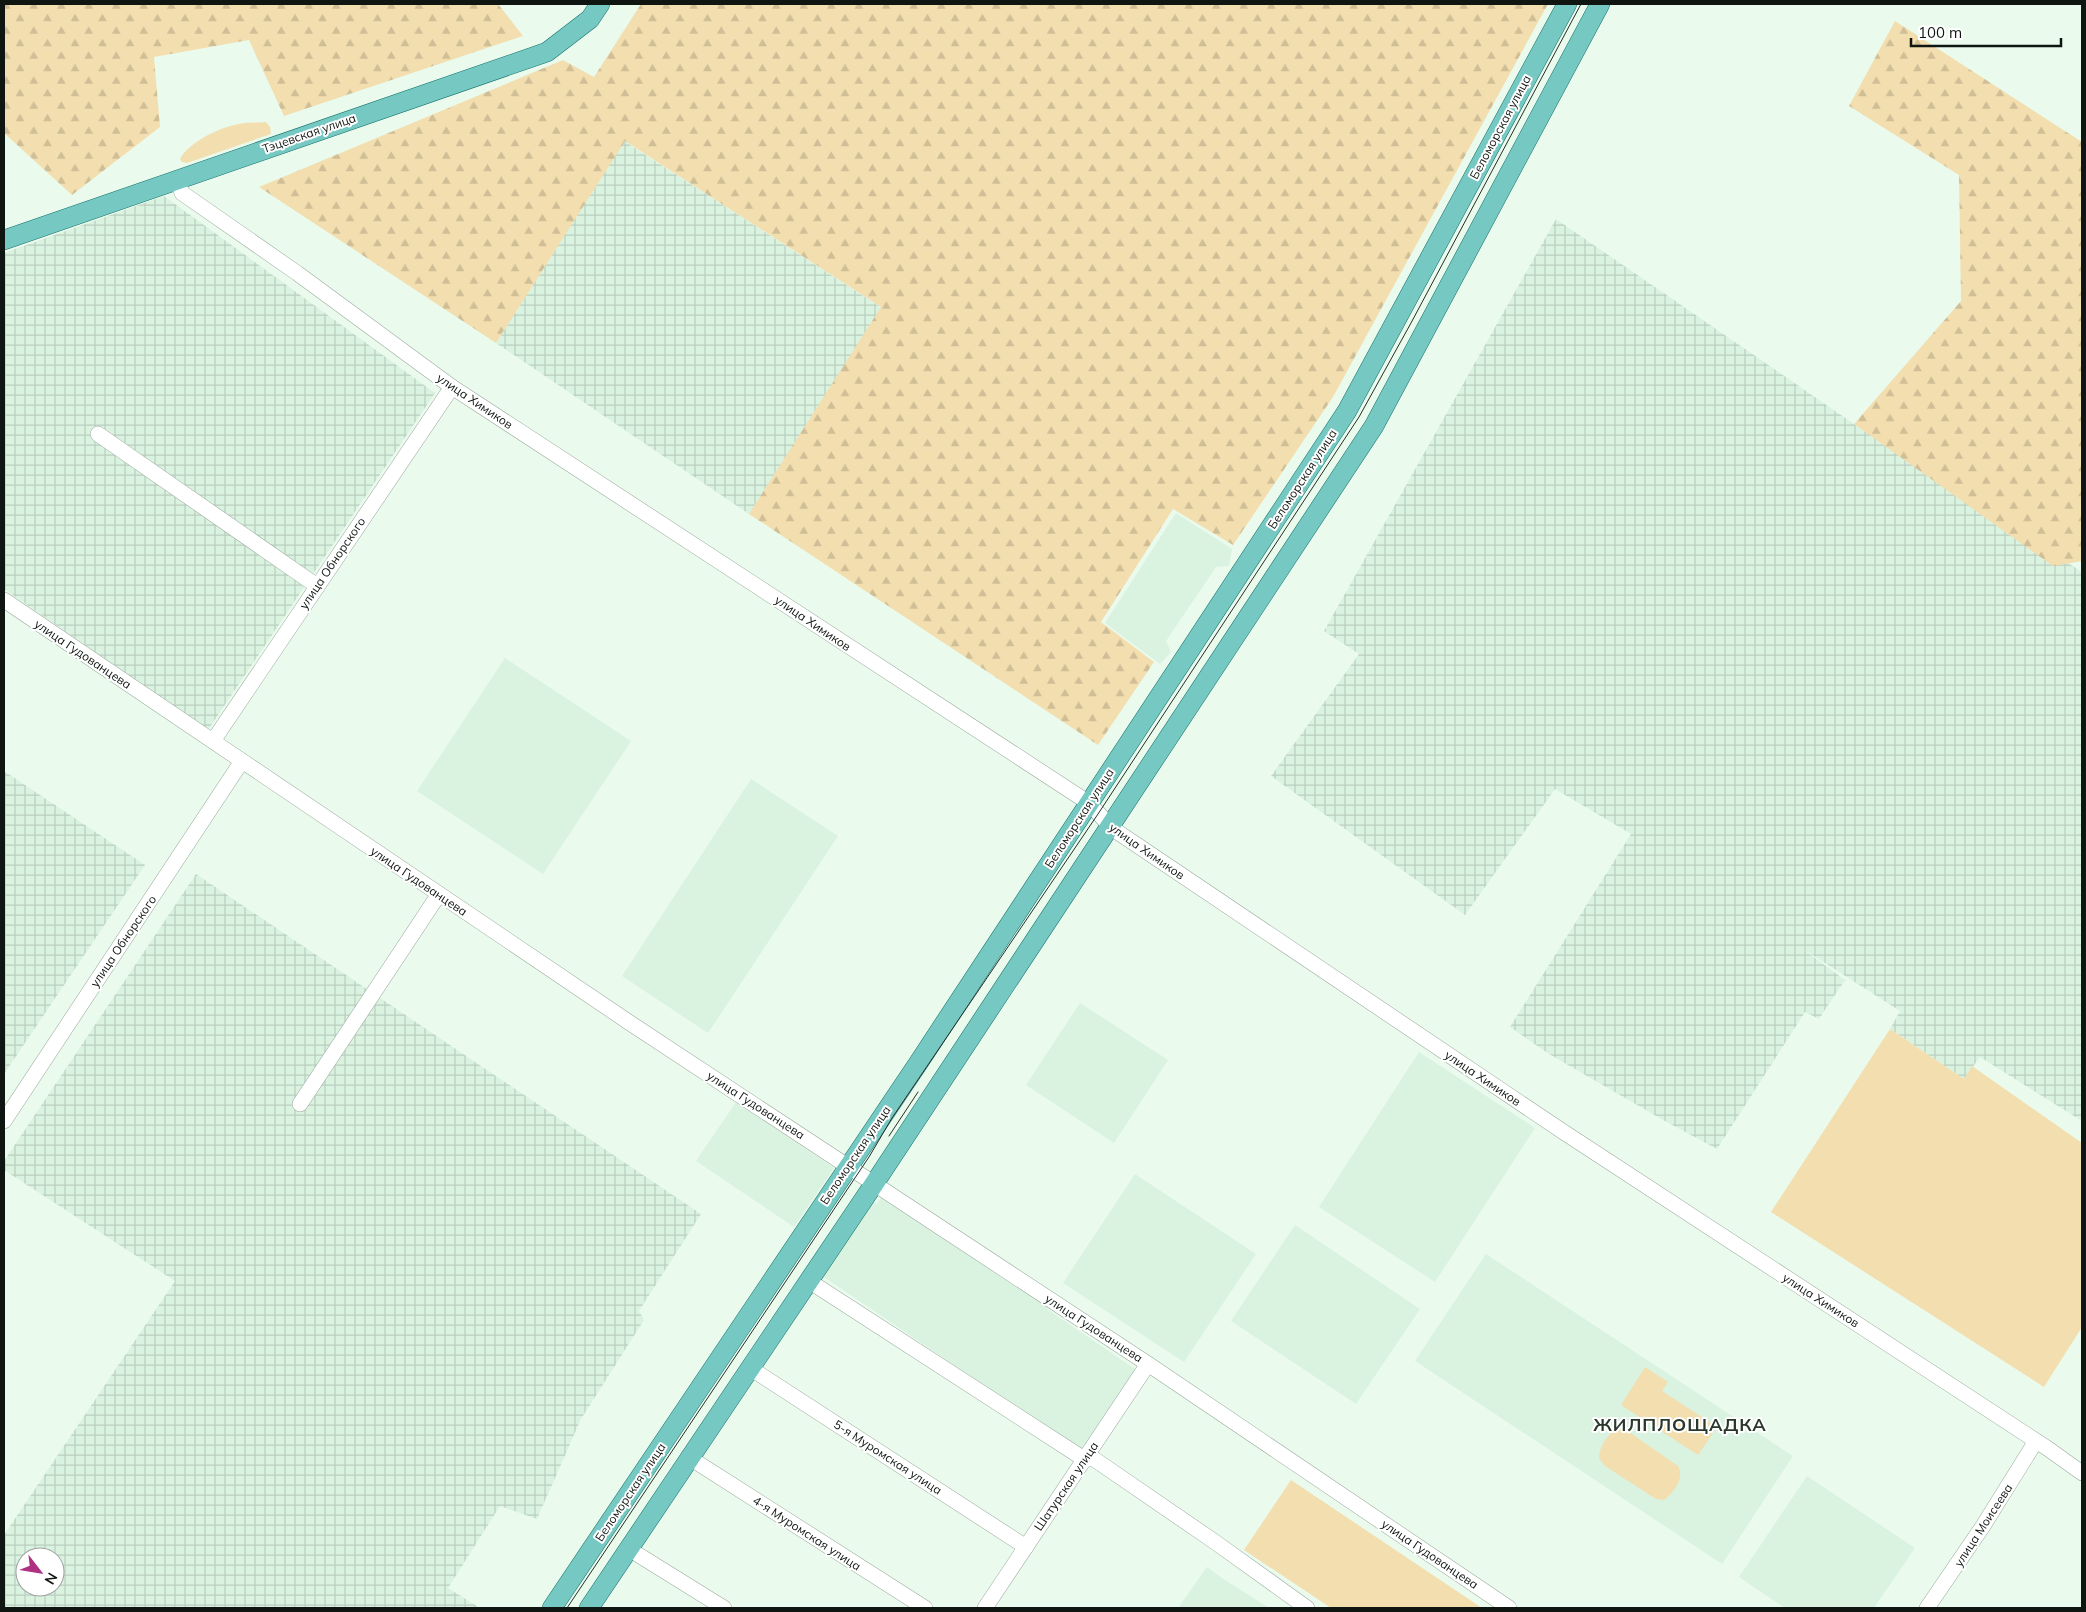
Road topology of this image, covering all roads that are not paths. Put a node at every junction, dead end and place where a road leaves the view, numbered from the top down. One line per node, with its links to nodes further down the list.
1 (600, 4): 4 (main road, Тэцевская улица)
2 (1567, 4): 7 (main road, Беломорская улица)
3 (1600, 4): 8 (main road)
4 (177, 180): 5 (main road, Тэцевская улица); 6 (street, улица Химиков)
5 (4, 240)
6 (452, 387): 10 (street, улица Обнорского); 14 (street, улица Химиков)
7 (1347, 411): 8 (main road); 14 (main road, Беломорская улица)
8 (1374, 426): 15 (main road)
9 (98, 434): 10 (street)
10 (317, 586): 12 (street, улица Обнорского)
11 (4, 600): 12 (street, улица Гудованцева)
12 (213, 741): 13 (street, улица Гудованцева)
13 (242, 761): 16 (street, улица Гудованцева); 18 (street, улица Обнорского)
14 (1089, 803): 15 (street, улица Химиков); 19 (main road, Беломорская улица)
15 (1110, 826): 20 (main road); 24 (street, улица Химиков)
16 (439, 894): 17 (street); 19 (street, улица Гудованцева)
17 (300, 1104)
18 (4, 1121)
19 (848, 1165): 20 (street, улица Гудованцева); 30 (main road, Беломорская улица)
20 (874, 1184): 21 (main road); 22 (street, улица Гудованцева)
21 (808, 1281): 23 (main road); 26 (street)
22 (1148, 1364): 26 (street, Шатурская улица); 38 (street, улица Гудованцева)
23 (750, 1368): 25 (main road); 28 (street, 5-я Муромская улица)
24 (2036, 1441): 27 (street, улица Химиков); 39 (street, улица Моисеева)
25 (690, 1458): 29 (main road); 35 (street, 4-я Муромская улица)
26 (1084, 1459): 28 (street, Шатурская улица); 37 (street)
27 (2082, 1473)
28 (1026, 1547): 36 (street, Шатурская улица)
29 (629, 1549): 31 (main road); 34 (street)
30 (586, 1557): 31 (main road); 32 (main road, Беломорская улица)
31 (612, 1575): 33 (main road)
32 (552, 1608)
33 (589, 1608)
34 (724, 1608)
35 (925, 1608)
36 (985, 1608)
37 (1307, 1608)
38 (1509, 1608)
39 (1927, 1608)

